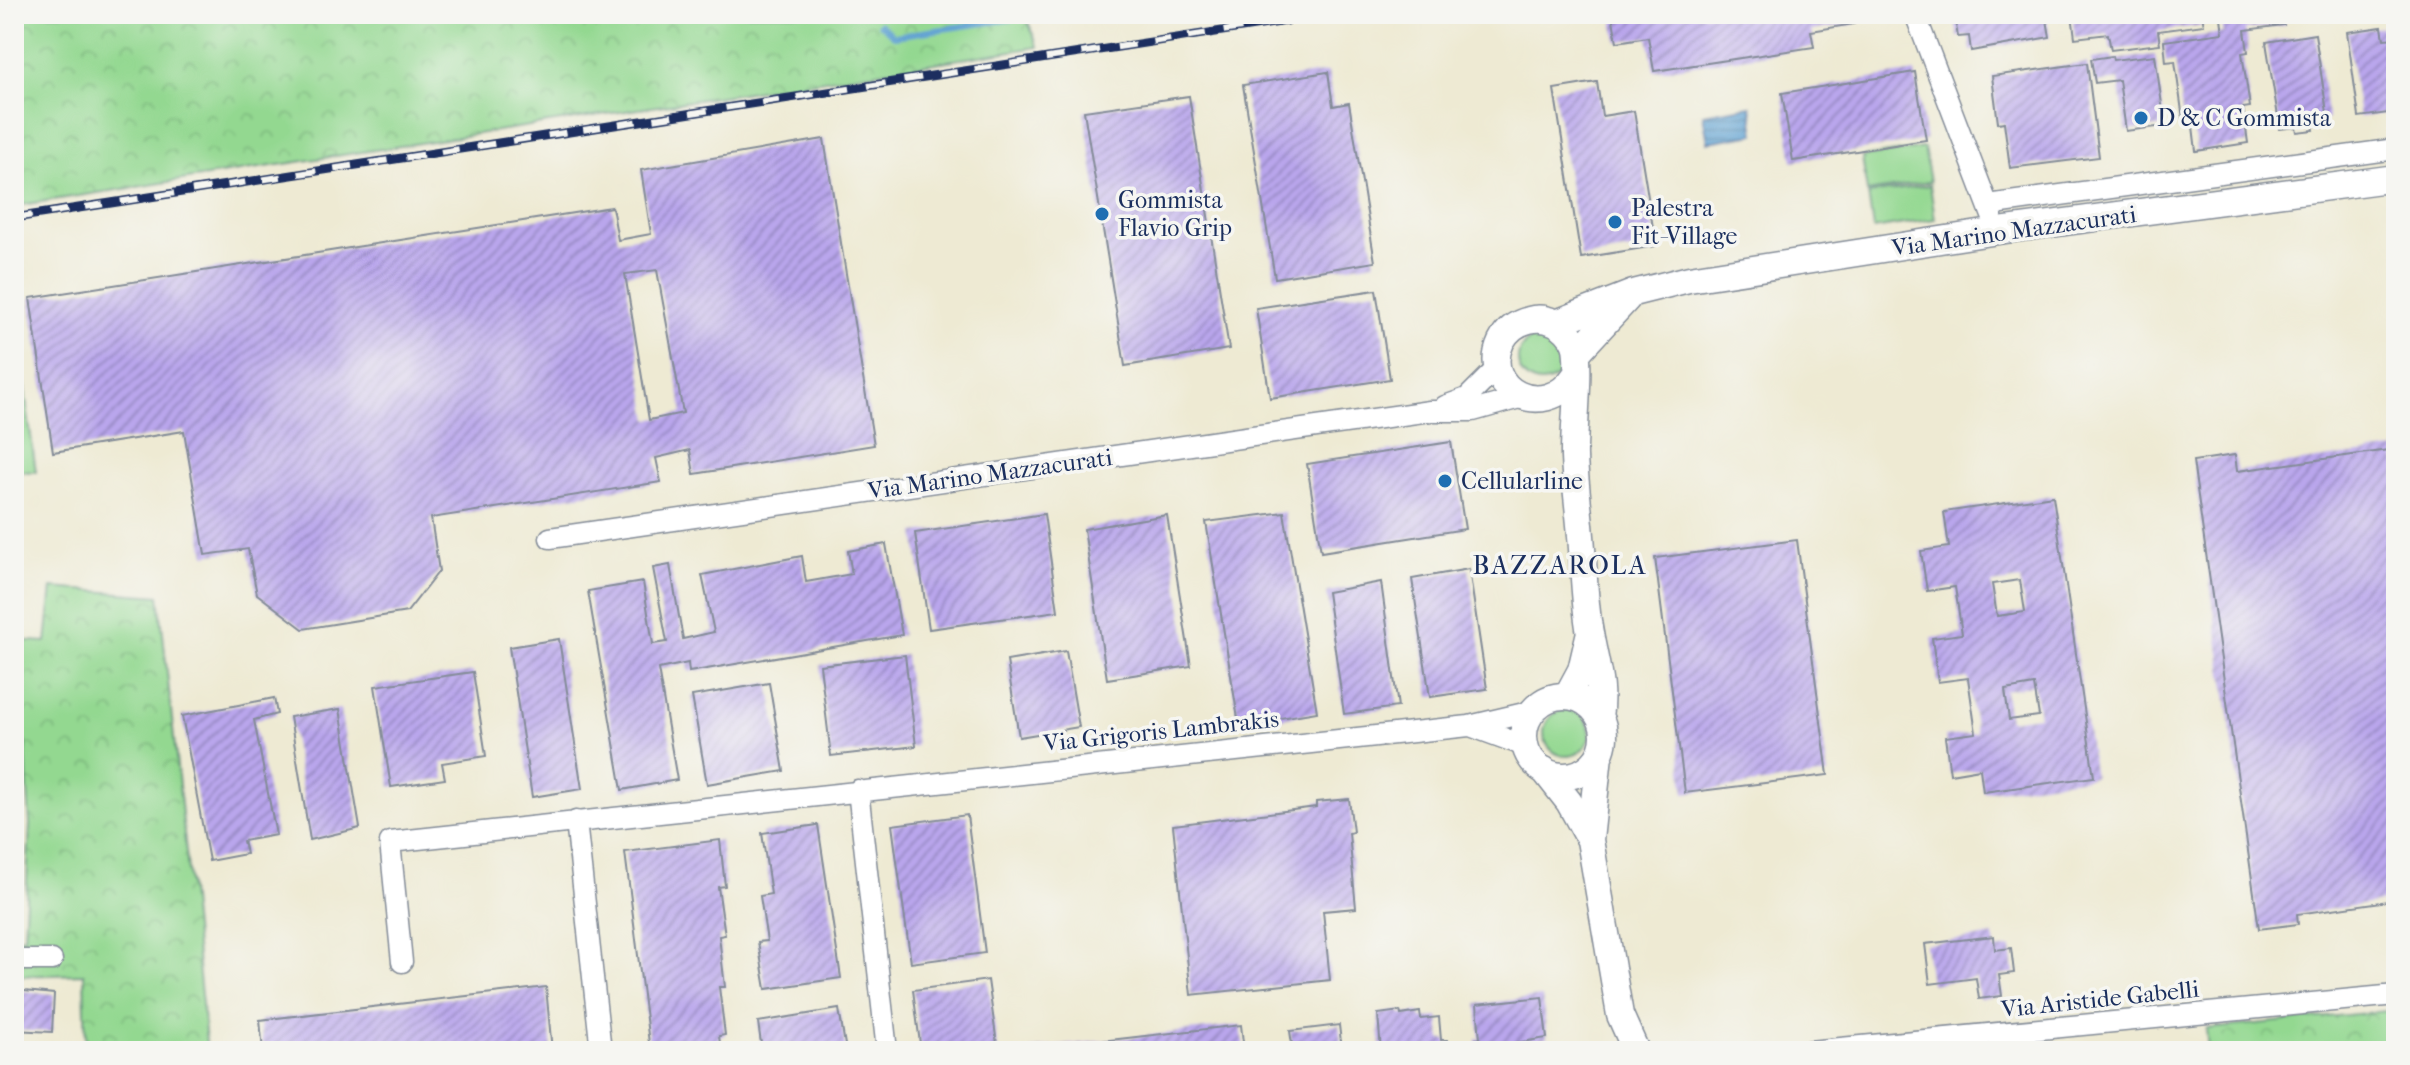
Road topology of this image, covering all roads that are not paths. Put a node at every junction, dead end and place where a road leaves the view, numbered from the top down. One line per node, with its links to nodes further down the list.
1 (1915, 14): 6 (street)
2 (2396, 149): 3 (street)
3 (2334, 158): 5 (street); 6 (street)
4 (2396, 178): 5 (street, Via Marino Mazzacurati)
5 (2331, 187): 7 (street, Via Marino Mazzacurati)
6 (1988, 205): 7 (street)
7 (1998, 231): 8 (street, Via Marino Mazzacurati)
8 (1633, 293): 9 (street, Via Marino Mazzacurati); 10 (street, Via Marino Mazzacurati)
9 (1556, 323): 10 (street); 11 (street, Via Marino Mazzacurati)
10 (1577, 364): 12 (street, Via Marino Mazzacurati); 14 (street)
11 (1498, 367): 12 (street); 13 (street, Via Marino Mazzacurati)
12 (1528, 398): 13 (street, Via Marino Mazzacurati); 14 (street)
13 (1430, 411): 15 (street, Via Marino Mazzacurati)
14 (1574, 458): 16 (street)
15 (550, 538)
16 (1590, 633): 17 (street); 19 (street)
17 (1567, 696): 18 (street); 19 (street)
18 (1533, 711): 20 (street, Via Grigoris Lambrakis); 21 (street)
19 (1599, 717): 22 (street)
20 (1469, 726): 21 (street, Via Grigoris Lambrakis); 24 (street, Via Grigoris Lambrakis)
21 (1525, 746): 23 (street)
22 (1599, 755): 23 (street); 26 (street)
23 (1544, 770): 26 (street)
24 (858, 790): 25 (street, Via Grigoris Lambrakis); 33 (street)
25 (576, 821): 29 (street, Via Grigoris Lambrakis); 32 (street)
26 (1590, 840): 31 (street)
27 (14, 960): 28 (street)
28 (52, 960)
29 (402, 962)
30 (2396, 995): 36 (street, Via Aristide Gabelli)
31 (1620, 1015): 34 (street); 35 (street)
32 (601, 1051)
33 (887, 1051)
34 (1620, 1051)
35 (1636, 1051)
36 (1809, 1051)

